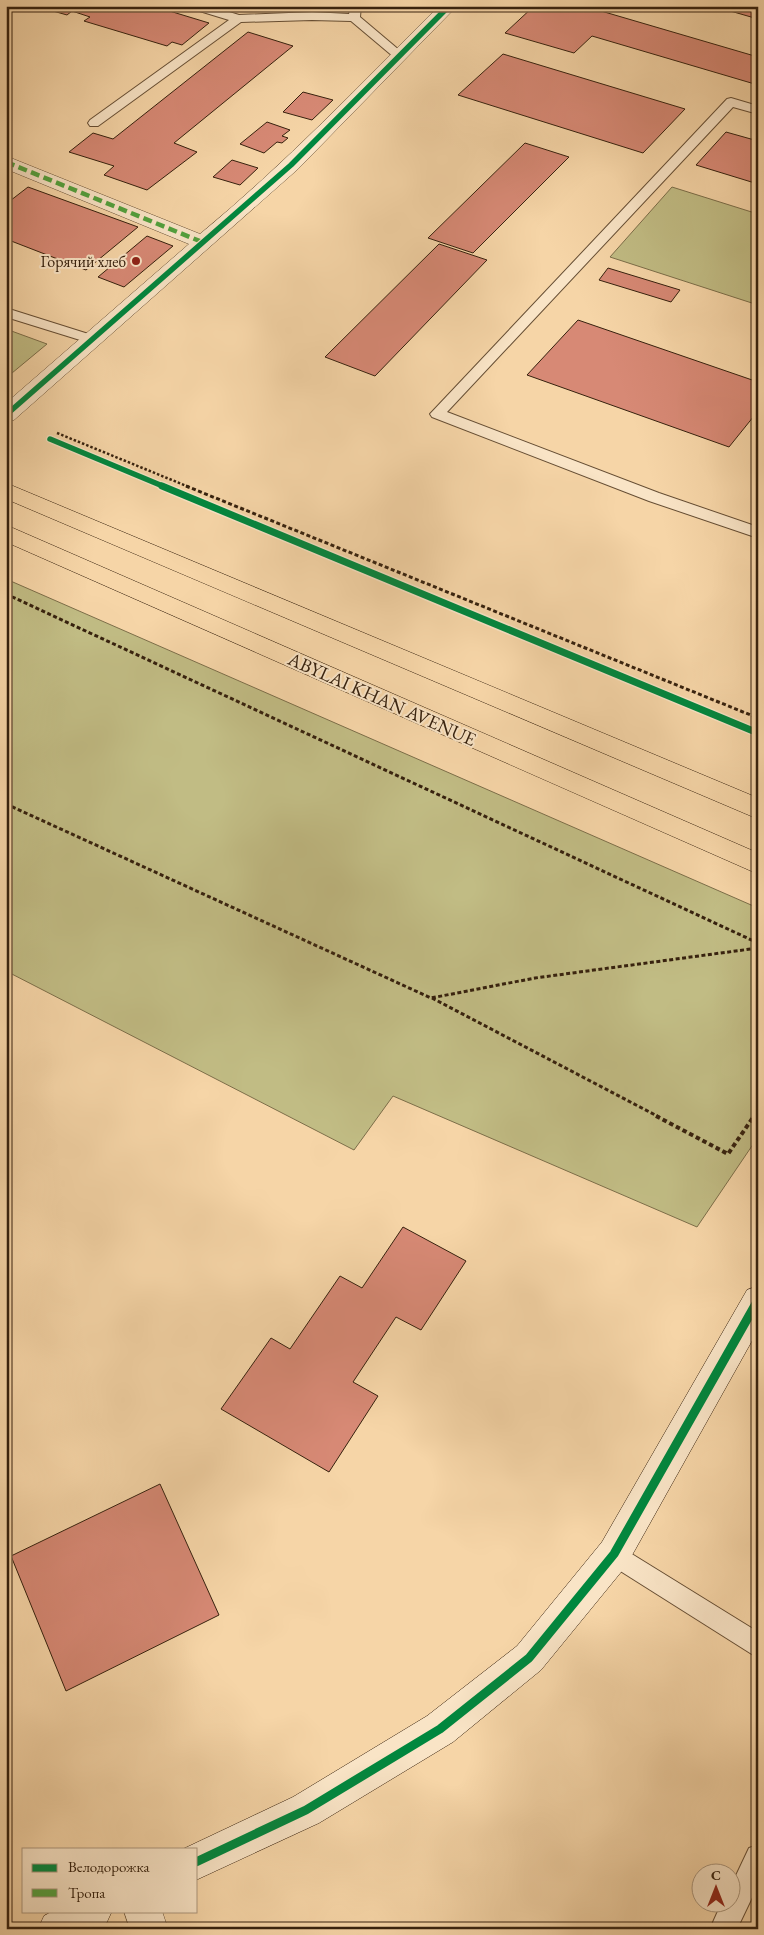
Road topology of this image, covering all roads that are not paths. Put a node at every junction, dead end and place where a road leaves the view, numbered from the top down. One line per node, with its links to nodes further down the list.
1 (197, 6): 4 (lane)
2 (449, 6): 5 (street)
3 (355, 12): 4 (lane); 5 (lane)
4 (238, 19): 7 (lane)
5 (399, 54): 9 (street)
6 (758, 110): 15 (lane)
7 (94, 123)
8 (6, 162): 9 (street)
9 (202, 242): 11 (street)
10 (6, 312): 11 (lane)
11 (94, 340): 12 (street)
12 (6, 415)
13 (6, 490): 16 (main road)
14 (6, 533): 17 (main road, ABYLAI KHAN AVENUE)
15 (758, 533)
16 (758, 809)
17 (758, 864)
18 (758, 1300): 19 (street)
19 (614, 1554): 20 (lane); 22 (street)
20 (758, 1646)
21 (758, 1857): 27 (lane)
22 (198, 1861)
23 (91, 1912): 25 (street)
24 (143, 1912): 26 (street)
25 (57, 1929)
26 (149, 1929)
27 (724, 1929)

